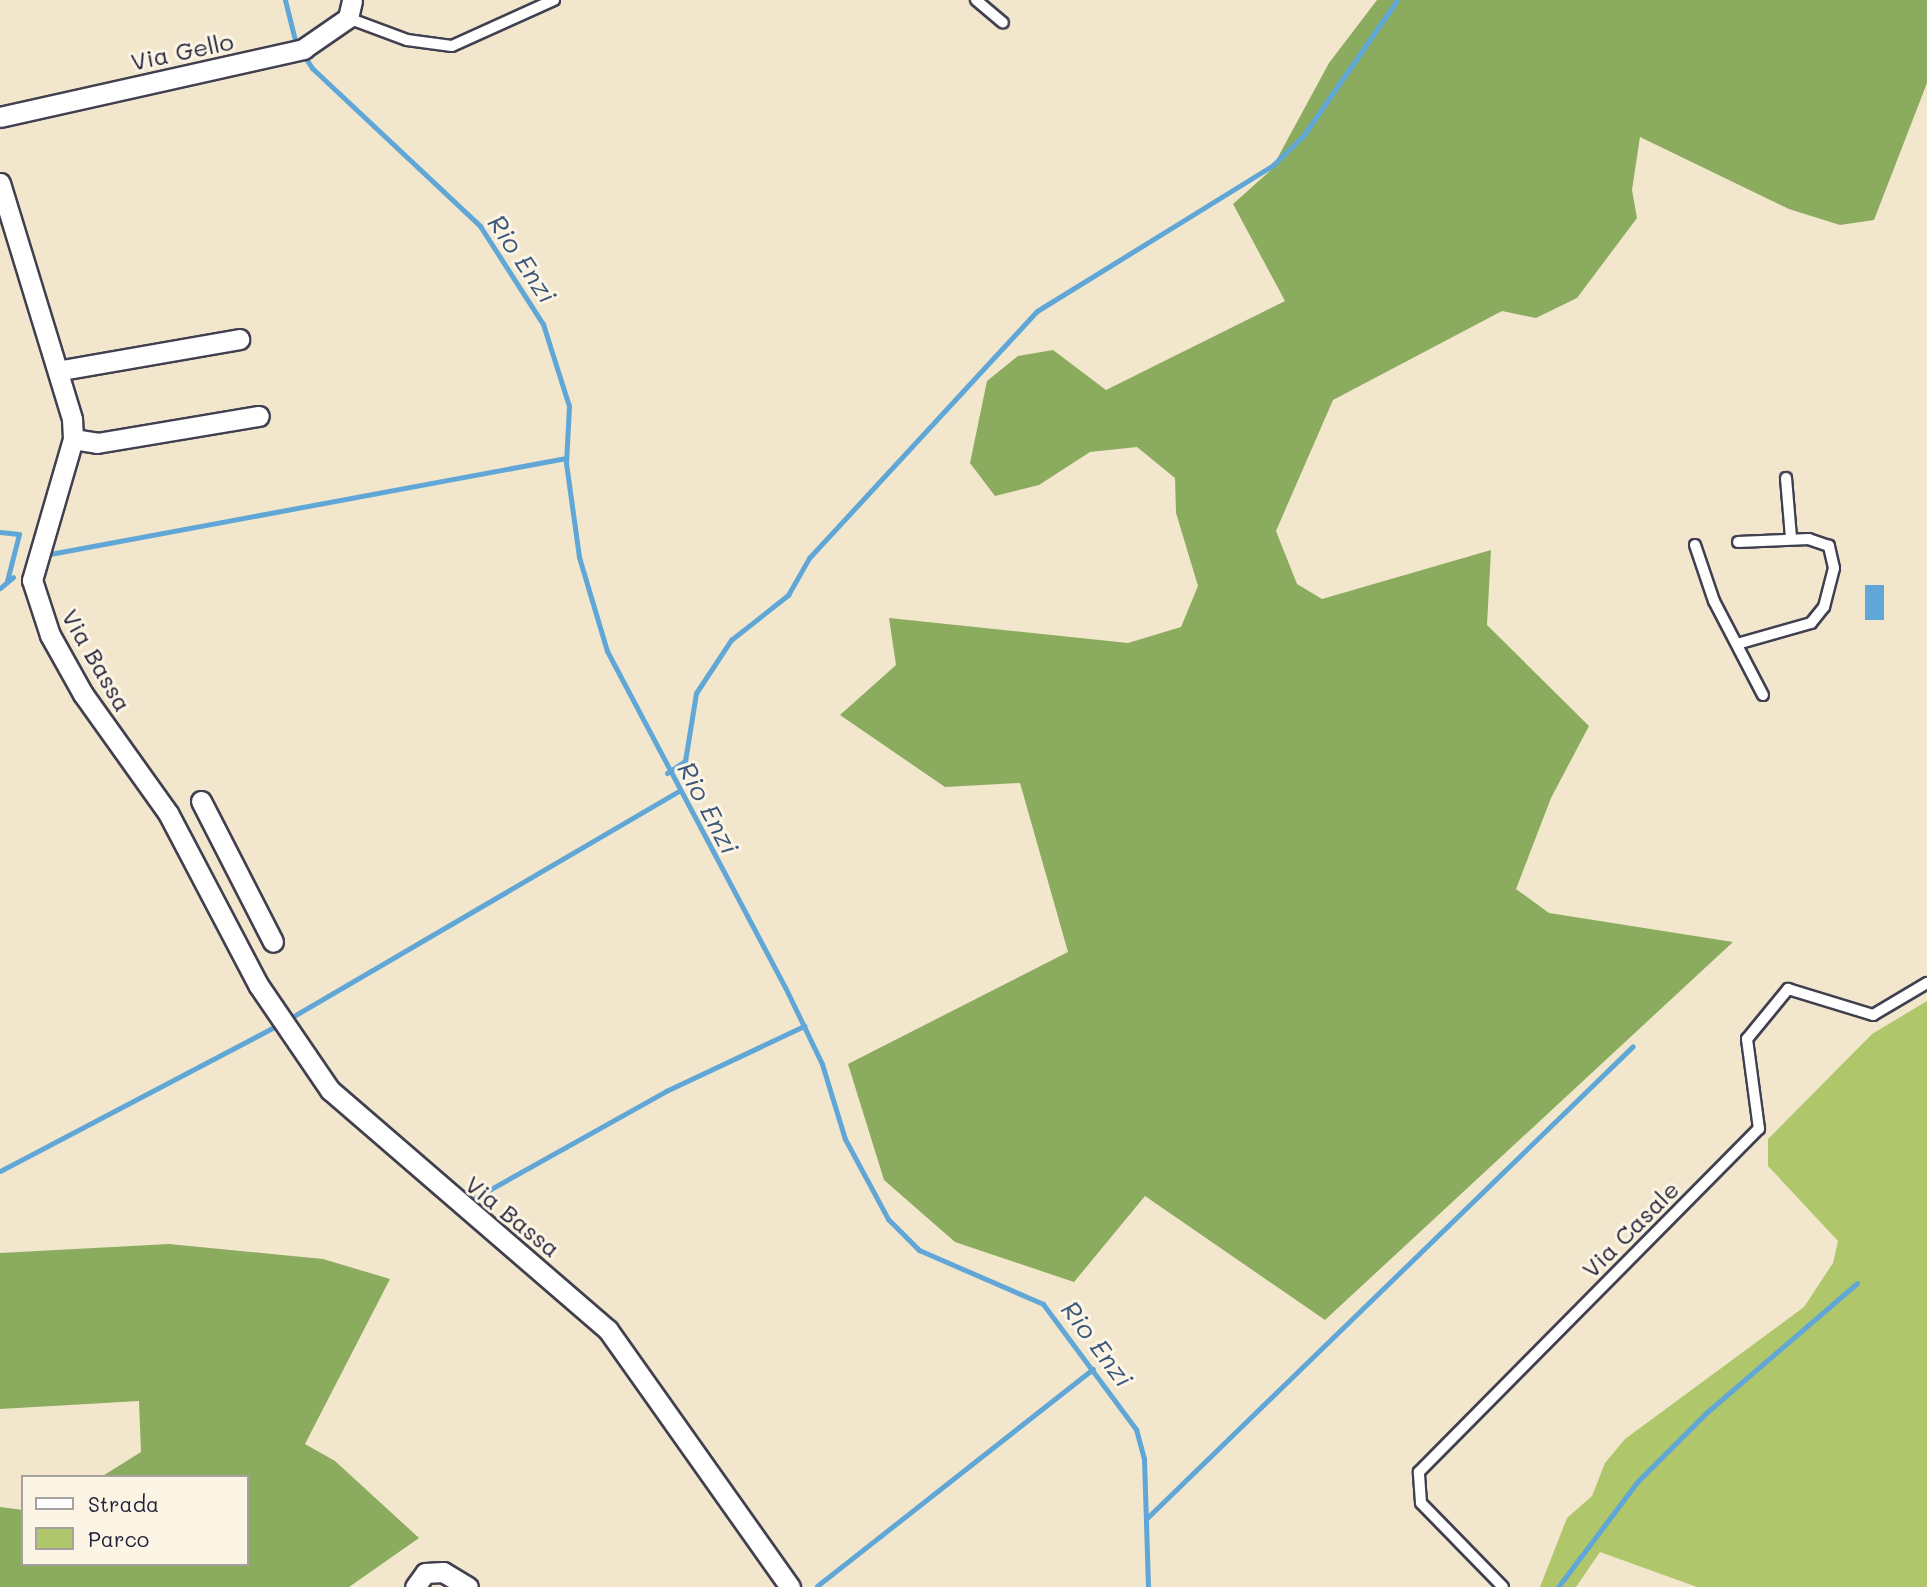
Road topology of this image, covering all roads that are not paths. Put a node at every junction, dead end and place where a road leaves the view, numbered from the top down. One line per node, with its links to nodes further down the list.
1 (554, 0): 3 (lane)
2 (976, 0): 4 (lane)
3 (350, 9): 5 (street, Via Gello)
4 (1003, 23)
5 (0, 117)
6 (0, 183): 8 (street, Via Bassa)
7 (0, 210): 8 (street)
8 (15, 223): 10 (street, Via Bassa)
9 (239, 339): 10 (street)
10 (62, 370): 12 (street, Via Bassa)
11 (259, 416): 12 (street)
12 (73, 439): 21 (street, Via Bassa)
13 (1786, 478): 14 (lane)
14 (1791, 537): 15 (lane); 17 (lane)
15 (1738, 542)
16 (1695, 545): 17 (lane)
17 (1737, 644): 18 (lane)
18 (1763, 695)
19 (201, 801): 20 (street)
20 (236, 872): 21 (street); 22 (street)
21 (208, 885): 26 (street, Via Bassa)
22 (273, 942)
23 (1927, 983): 27 (lane, Via Casale)
24 (415, 1587): 25 (street)
25 (468, 1587)
26 (790, 1587)
27 (1503, 1587)

